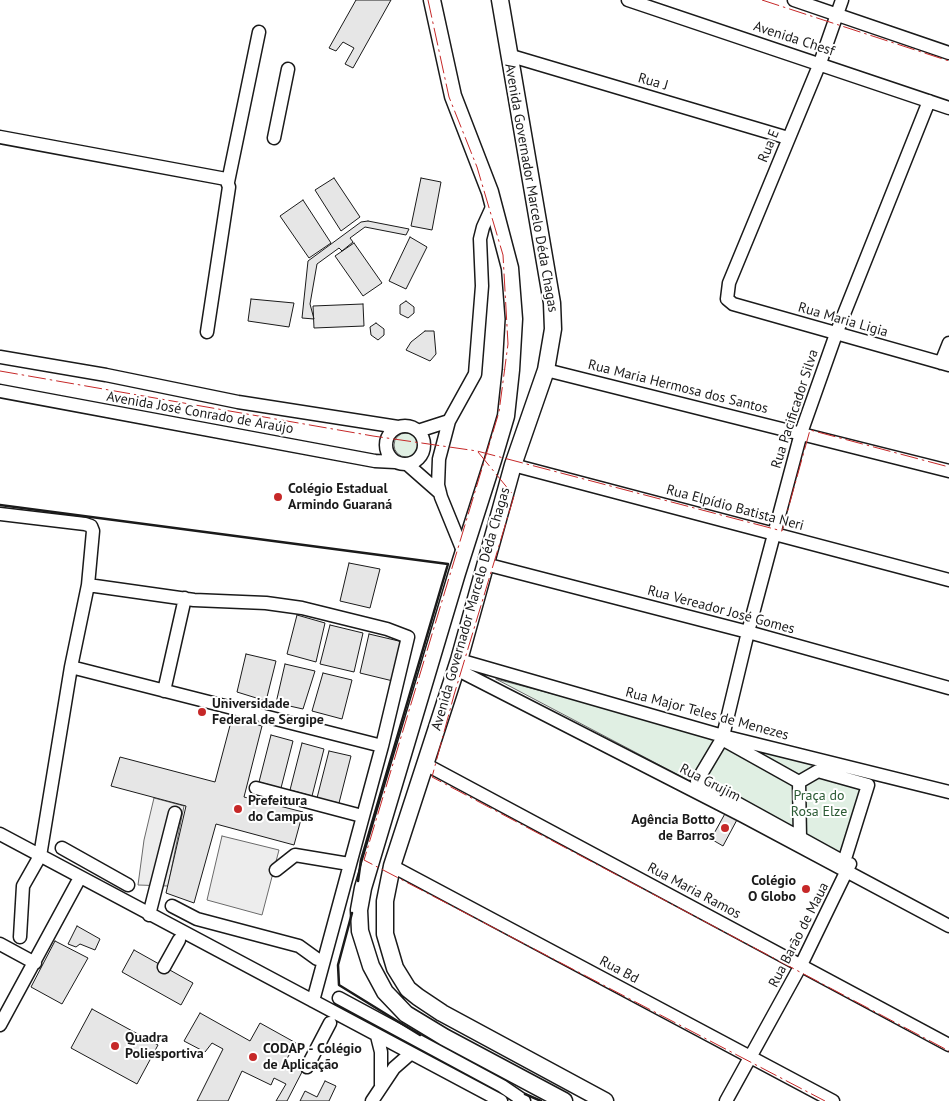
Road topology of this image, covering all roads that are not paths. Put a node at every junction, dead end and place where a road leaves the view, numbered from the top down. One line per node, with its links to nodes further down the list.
1 (432, 0): 18 (main road, Avenida Governador Marcelo Déda Chagas)
2 (500, 0): 9 (main road, Avenida Governador Marcelo Déda Chagas)
3 (628, 0): 10 (street, Avenida Chesf)
4 (794, 0): 6 (street)
5 (842, 0): 6 (street, Rua E)
6 (838, 14): 8 (street); 10 (street, Rua E)
7 (259, 32): 17 (street)
8 (949, 53)
9 (508, 55): 16 (street, Rua J); 25 (main road, Avenida Governador Marcelo Déda Chagas)
10 (820, 63): 12 (street, Avenida Chesf); 16 (street, Rua E)
11 (288, 69): 15 (street)
12 (929, 101): 13 (street, Avenida Chesf); 21 (street, Rua Pacificador Silva)
13 (949, 108)
14 (0, 137): 17 (street)
15 (274, 138)
16 (788, 138): 19 (street, Rua E)
17 (228, 182): 20 (street)
18 (493, 205): 27 (street); 37 (main road, Avenida Governador Marcelo Déda Chagas)
19 (729, 302): 21 (street, Rua Maria Ligia)
20 (207, 332)
21 (836, 334): 24 (street, Rua Maria Ligia); 30 (street, Rua Pacificador Silva)
22 (949, 343): 24 (street)
23 (0, 357): 28 (street)
24 (945, 364)
25 (546, 370): 30 (street, Rua Maria Hermosa dos Santos); 32 (main road, Avenida Governador Marcelo Déda Chagas)
26 (0, 391): 31 (street, Avenida José Conrado de Araújo)
27 (450, 421): 29 (street); 34 (street)
28 (398, 427): 29 (street); 31 (street)
29 (418, 431): 31 (street)
30 (801, 433): 33 (street, Rua Maria Hermosa dos Santos); 36 (street, Rua Pacificador Silva)
31 (401, 463): 34 (street)
32 (512, 465): 36 (street, Rua Elpídio Batista Neri); 38 (main road, Avenida Governador Marcelo Déda Chagas)
33 (949, 471)
34 (440, 493): 37 (street)
35 (0, 514): 40 (street)
36 (773, 533): 39 (street, Rua Elpídio Batista Neri); 42 (street, Rua Pacificador Silva)
37 (463, 550): 89 (main road, Avenida Governador Marcelo Déda Chagas)
38 (485, 564): 42 (street, Rua Vereador José Gomes); 43 (main road, Avenida Governador Marcelo Déda Chagas)
39 (949, 580)
40 (88, 585): 41 (street); 44 (street)
41 (185, 598): 46 (street); 48 (street)
42 (748, 632): 45 (street, Rua Vereador José Gomes); 47 (street, Rua Pacificador Silva)
43 (457, 665): 47 (street, Rua Major Teles de Menezes); 49 (main road, Avenida Governador Marcelo Déda Chagas); 63 (street, Rua Grujim)
44 (71, 667): 46 (street); 59 (street)
45 (949, 688)
46 (164, 691): 48 (street)
47 (723, 736): 50 (street, Rua Major Teles de Menezes)
48 (382, 746): 55 (street)
49 (425, 764): 61 (main road, Avenida Governador Marcelo Déda Chagas); 73 (street, Rua Maria Ramos)
50 (878, 774): 53 (street, Rua Major Teles de Menezes); 63 (street, Rua Barão de Maua)
51 (799, 782): 57 (street); 57 (street); 57 (street)
52 (256, 788): 55 (street)
53 (949, 792)
54 (175, 813): 67 (street)
55 (362, 816): 60 (street)
56 (0, 834): 59 (street)
57 (800, 838)
58 (62, 848): 65 (street)
59 (40, 856): 67 (street); 69 (street)
60 (349, 864): 62 (street); 77 (street)
61 (392, 866): 82 (street, Rua Bd); 90 (main road, Avenida Governador Marcelo Déda Chagas)
62 (276, 870)
63 (843, 874): 68 (street, Rua Grujim); 73 (street, Rua Barão de Maua)
64 (77, 883): 74 (street)
65 (128, 885)
66 (172, 906): 72 (street)
67 (149, 914): 77 (street)
68 (949, 926)
69 (20, 937)
70 (179, 940): 75 (street)
71 (0, 944): 74 (street)
72 (316, 958)
73 (801, 961): 81 (street, Rua Maria Ramos); 82 (street, Rua Barão de Maua)
74 (34, 963): 79 (street)
75 (164, 967)
76 (339, 998): 88 (street)
77 (313, 1001): 80 (street)
78 (330, 1023): 84 (street)
79 (0, 1026)
80 (377, 1036): 83 (street); 85 (street)
81 (949, 1045)
82 (749, 1053): 91 (street); 92 (street, Rua Barão de Maua); 93 (street, Rua Bd)
83 (410, 1054): 85 (street); 87 (street)
84 (306, 1067)
85 (381, 1085): 86 (street)
86 (372, 1101)
87 (501, 1101)
88 (524, 1101)
89 (564, 1101)
90 (605, 1101)
91 (720, 1101)
92 (726, 1101)
93 (832, 1101)

